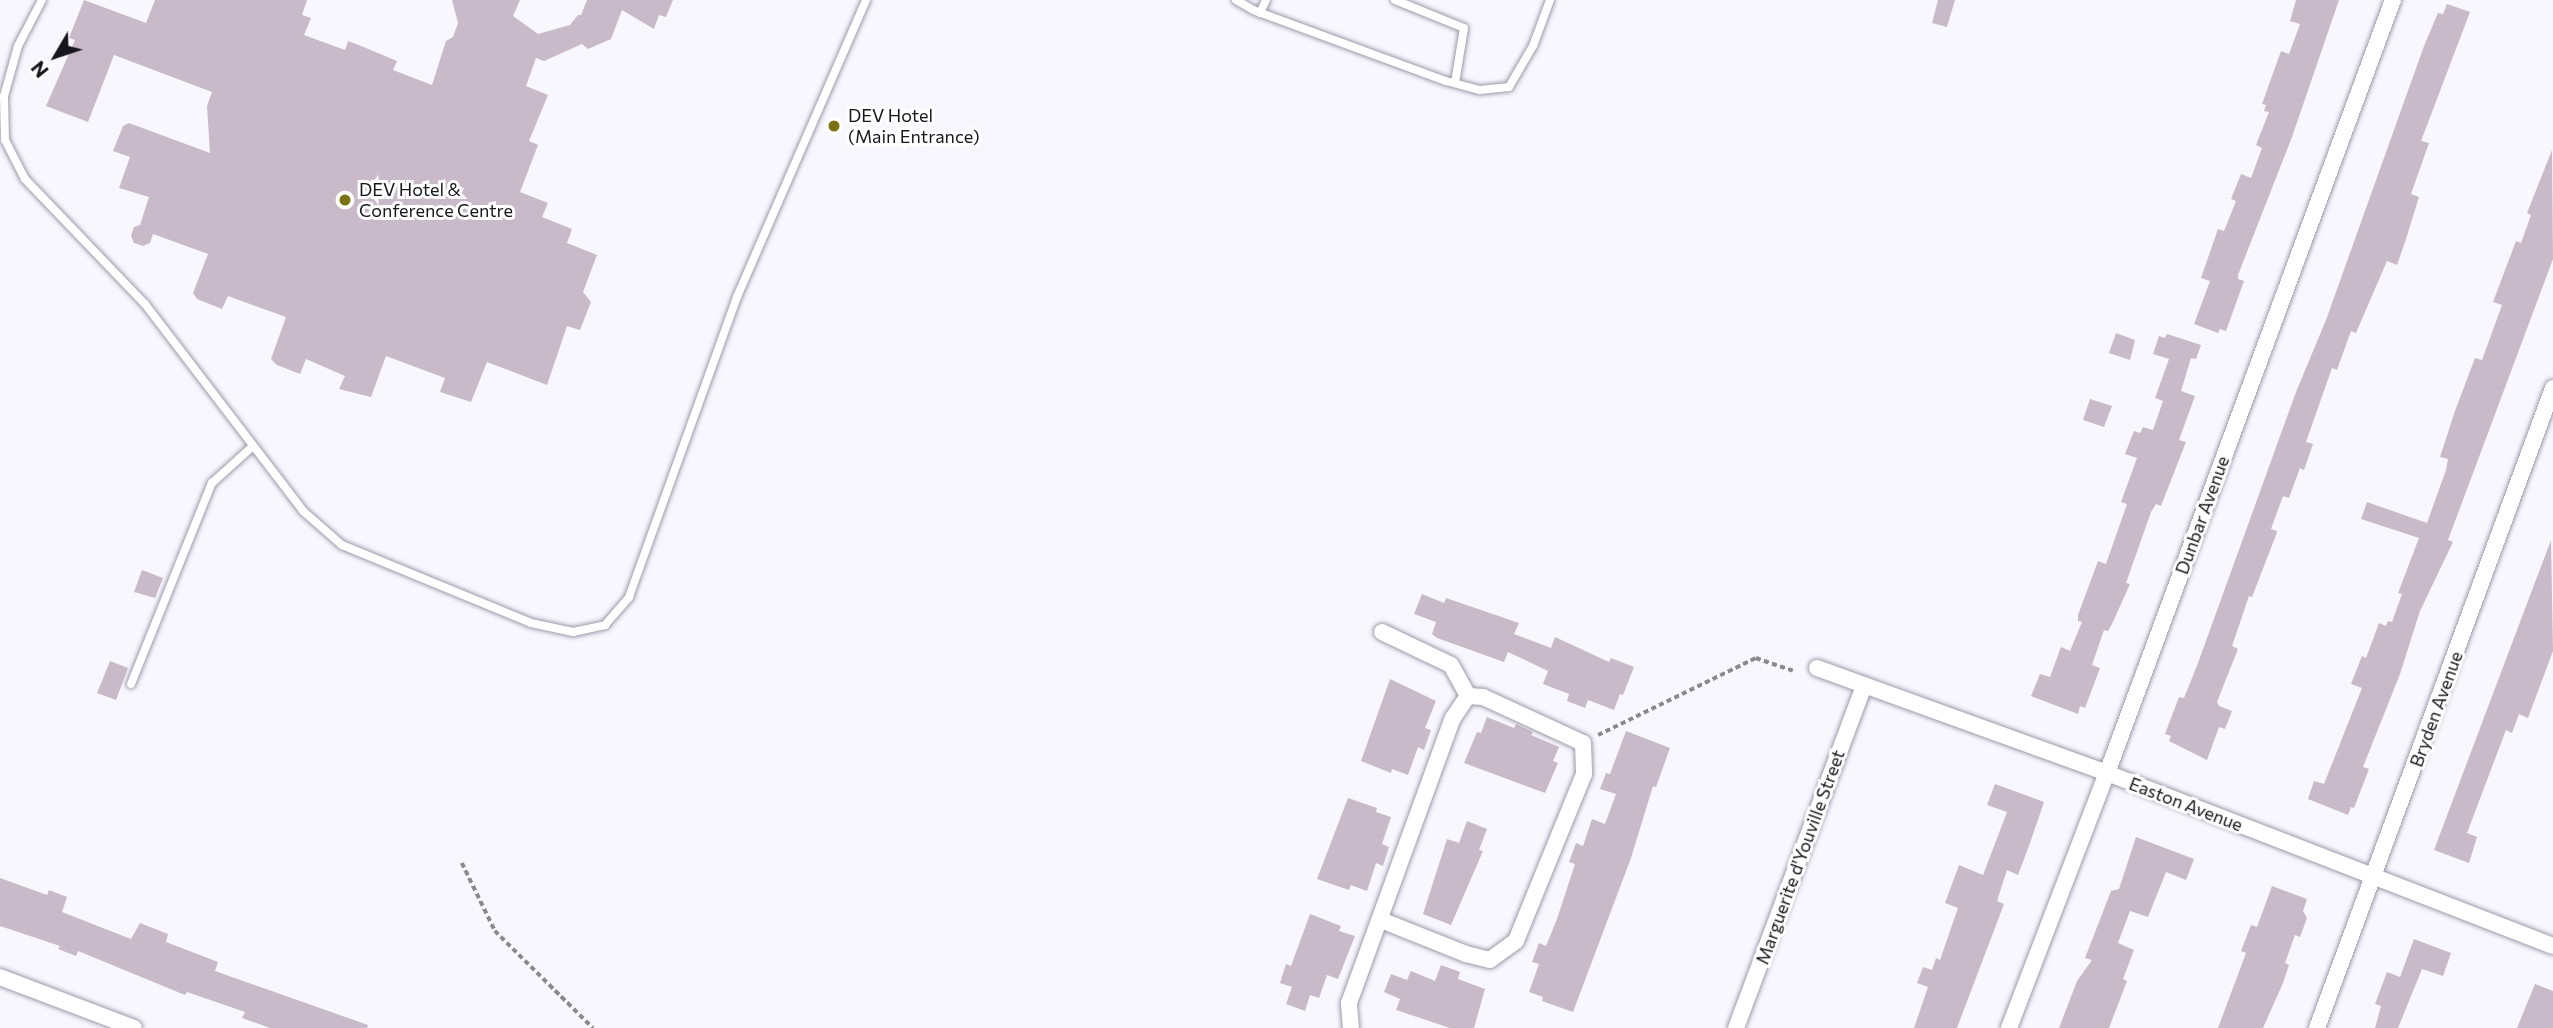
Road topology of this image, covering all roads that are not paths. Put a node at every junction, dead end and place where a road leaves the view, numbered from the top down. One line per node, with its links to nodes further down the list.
1 (42, 0): 11 (lane)
2 (866, 0): 11 (lane)
3 (1236, 0): 8 (lane)
4 (1266, 0): 8 (lane)
5 (1395, 0): 9 (lane)
6 (1550, 0): 9 (lane)
7 (2393, 0): 17 (street, Dunbar Avenue)
8 (1260, 12): 9 (lane)
9 (1455, 83)
10 (2553, 388): 18 (street, Bryden Avenue)
11 (253, 446): 14 (lane)
12 (1382, 632): 16 (street)
13 (1817, 668): 15 (street, Easton Avenue)
14 (131, 684)
15 (1864, 685): 17 (street, Easton Avenue); 24 (street, Marguerite d'Youville Street)
16 (1468, 696): 19 (street); 19 (street)
17 (2107, 773): 18 (street, Easton Avenue); 25 (street, Dunbar Avenue)
18 (2374, 878): 20 (street, Easton Avenue); 26 (street, Bryden Avenue)
19 (1381, 920): 23 (street)
20 (2553, 946)
21 (0, 977): 22 (street)
22 (134, 1028)
23 (1351, 1028)
24 (1736, 1028)
25 (2009, 1028)
26 (2317, 1028)

